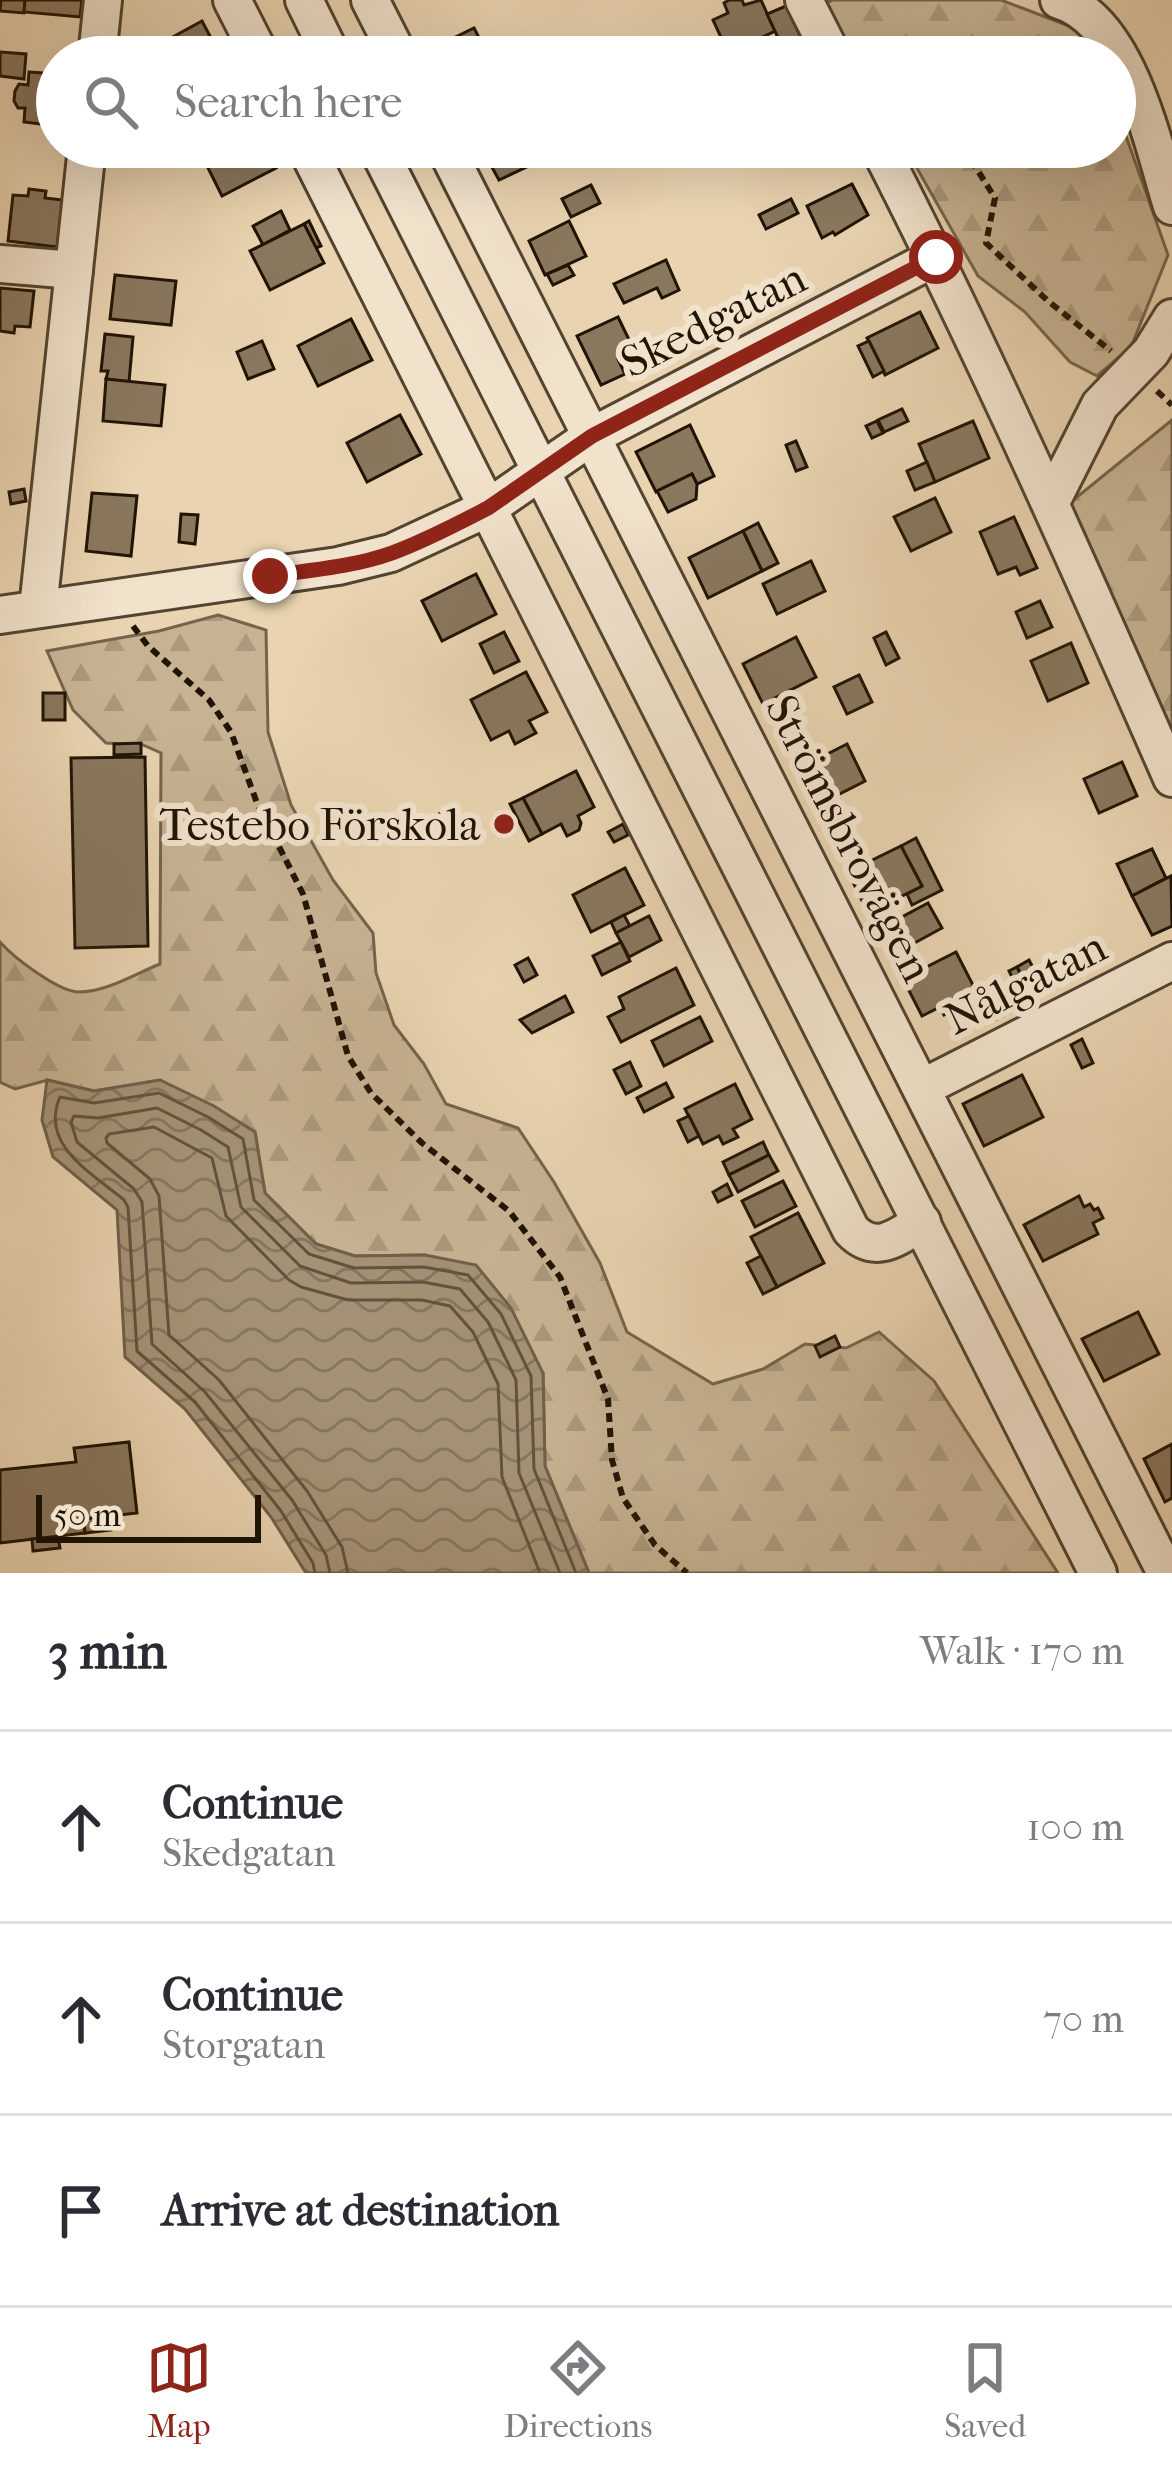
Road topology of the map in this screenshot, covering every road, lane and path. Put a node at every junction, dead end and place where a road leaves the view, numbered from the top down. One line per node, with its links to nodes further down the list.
1 (103, 0): 7 (street)
2 (232, 0): 8 (street)
3 (304, 0): 9 (street)
4 (370, 0): 10 (street)
5 (804, 0): 11 (street)
6 (1059, 0): 12 (street)
7 (99, 36)
8 (250, 36)
9 (322, 36)
10 (388, 36)
11 (822, 36)
12 (1106, 36)
13 (1136, 90): 20 (street)
14 (85, 168): 23 (street)
15 (317, 168): 30 (street)
16 (387, 168): 28 (street)
17 (456, 168): 27 (street, Strömsbrovägen)
18 (890, 168): 21 (street)
19 (976, 168): 25 (path)
20 (1172, 206)
21 (936, 257): 27 (street, Skedgatan); 29 (street)
22 (0, 263): 23 (street)
23 (74, 270): 32 (street)
24 (1172, 319): 25 (street)
25 (1134, 370): 26 (path); 29 (street)
26 (1172, 405)
27 (592, 436): 28 (street, Skedgatan); 36 (street, Strömsbrovägen)
28 (539, 472): 30 (street, Skedgatan); 37 (street)
29 (1051, 502): 34 (street)
30 (488, 508): 31 (street, Skedgatan); 37 (street)
31 (112, 599): 32 (street, Skedgatan); 38 (path)
32 (38, 609): 33 (street, Skedgatan)
33 (0, 615)
34 (1172, 778)
35 (1172, 961): 36 (street, Nålgatan)
36 (922, 1088): 40 (street, Strömsbrovägen)
37 (922, 1222): 39 (street)
38 (687, 1573)
39 (1098, 1573)
40 (1166, 1573)

